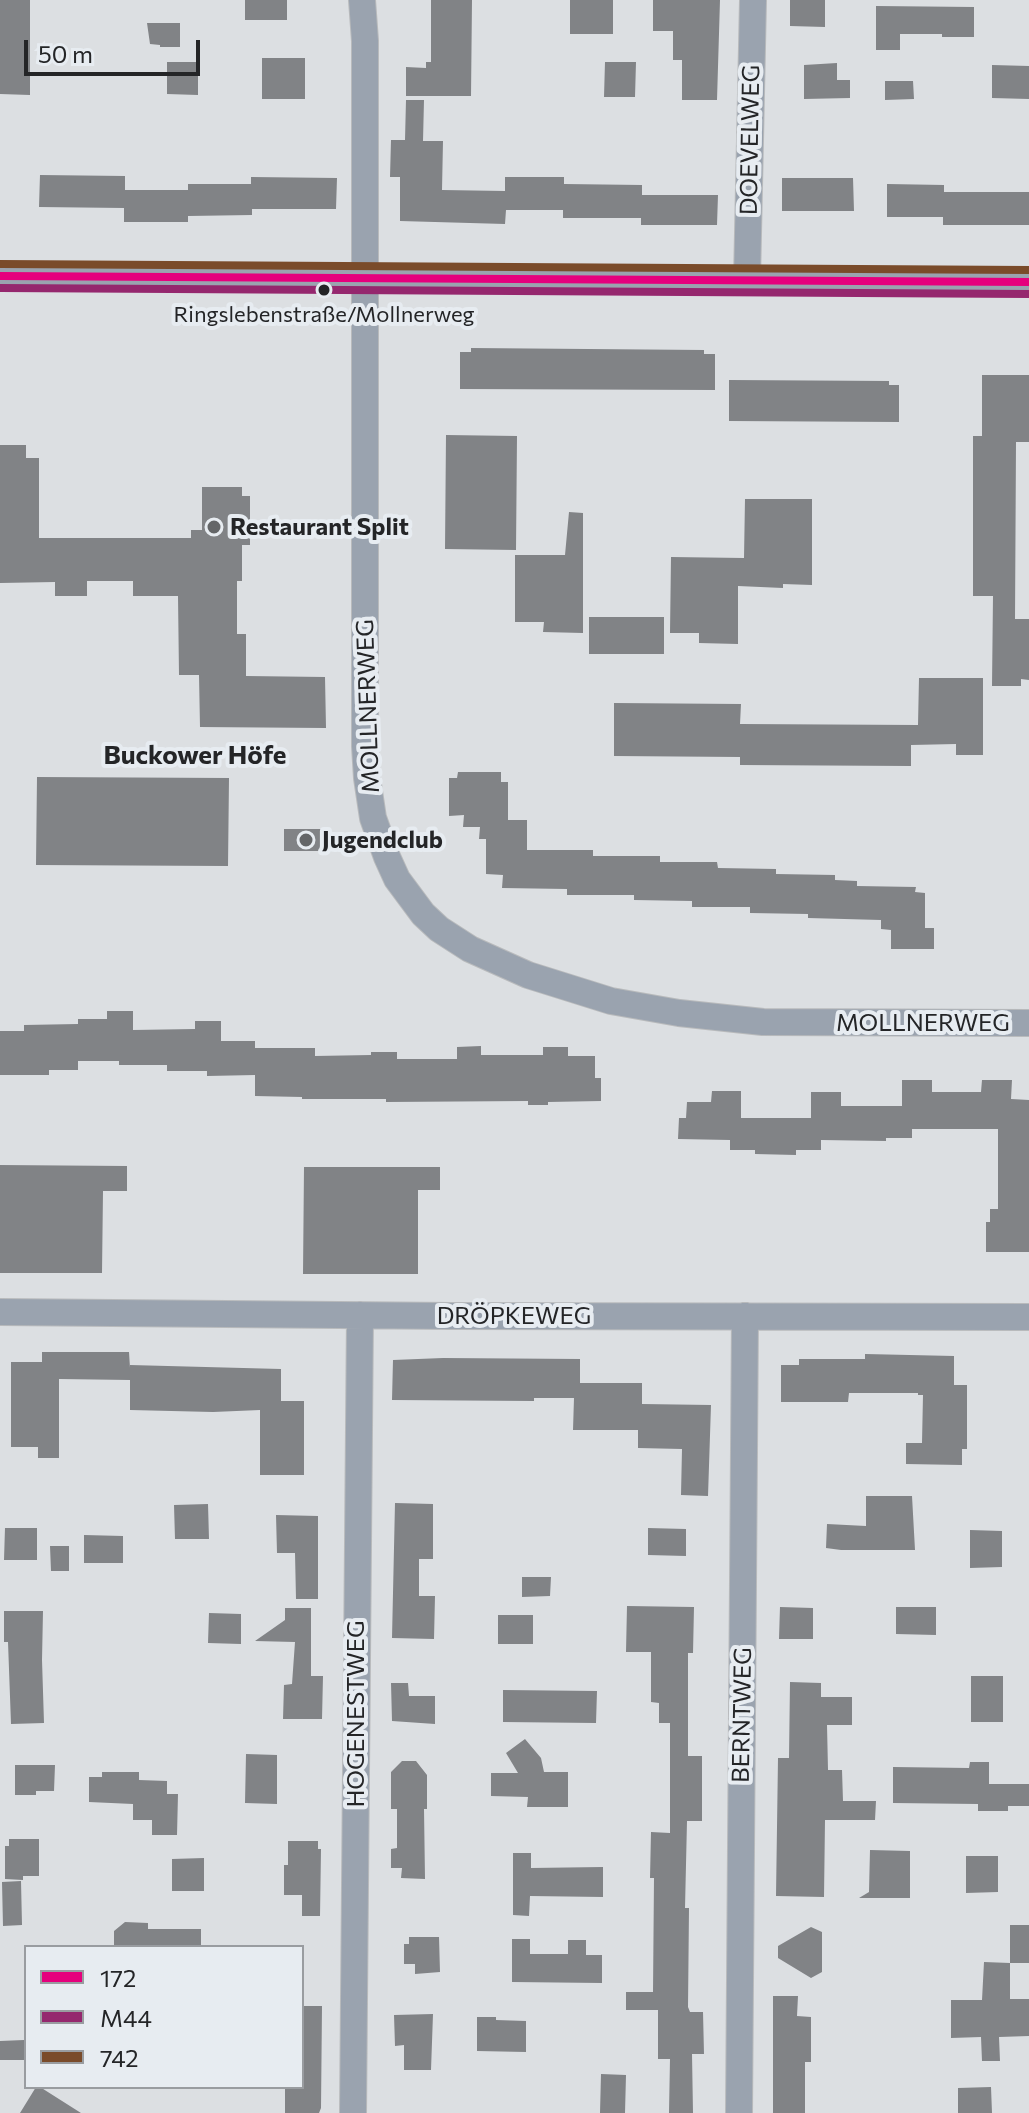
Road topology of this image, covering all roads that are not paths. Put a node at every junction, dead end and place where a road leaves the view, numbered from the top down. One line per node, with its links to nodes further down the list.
1 (362, 0): 4 (street, MOLLNERWEG)
2 (753, 0): 5 (street, DOEVELWEG)
3 (0, 276): 4 (street)
4 (364, 278): 5 (street); 7 (street, MOLLNERWEG)
5 (747, 280): 6 (street)
6 (1029, 282)
7 (1029, 1023)
8 (0, 1312): 9 (street, DRÖPKEWEG)
9 (360, 1315): 10 (street, DRÖPKEWEG); 12 (street, HOGENESTWEG)
10 (745, 1316): 11 (street, DRÖPKEWEG); 13 (street, BERNTWEG)
11 (1029, 1317)
12 (353, 2113)
13 (739, 2113)

